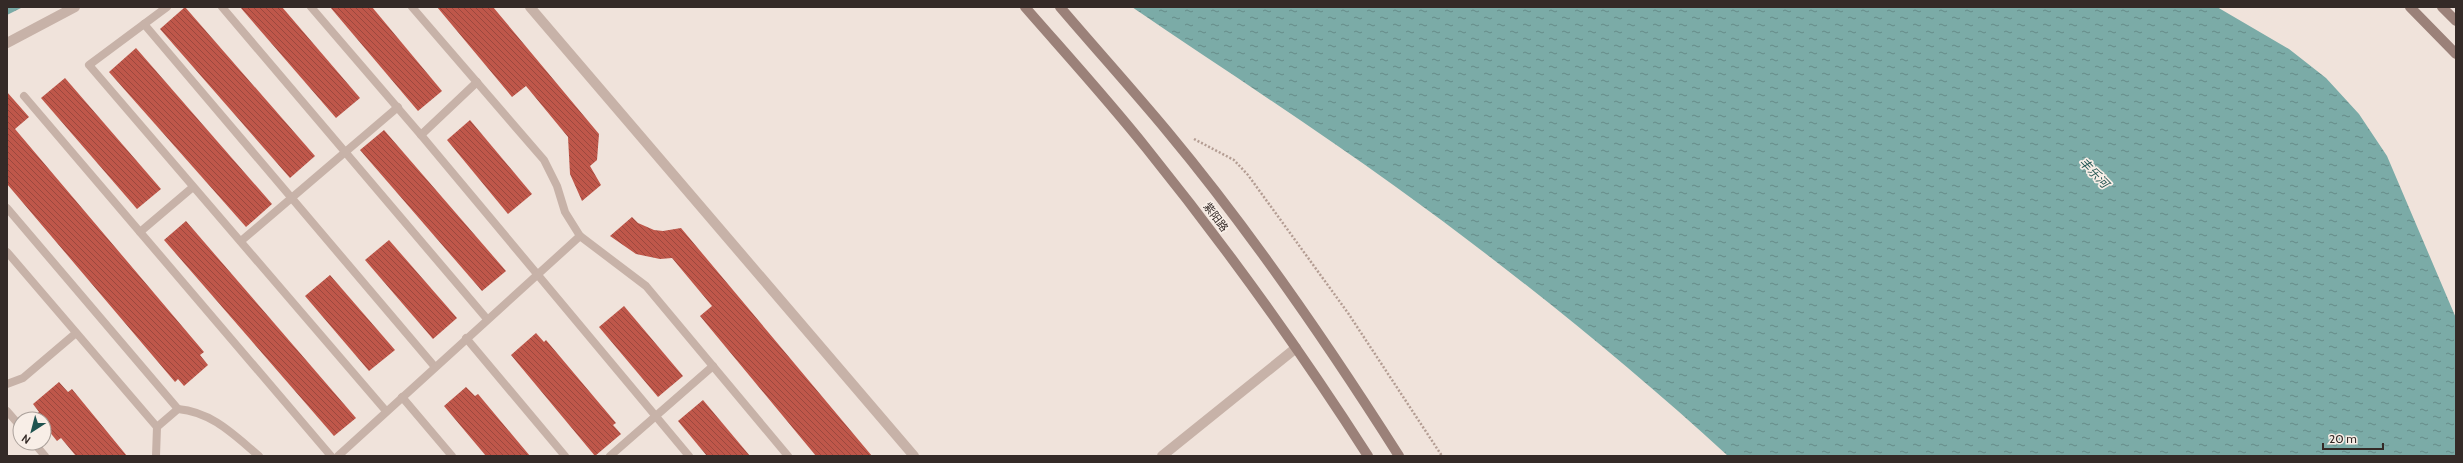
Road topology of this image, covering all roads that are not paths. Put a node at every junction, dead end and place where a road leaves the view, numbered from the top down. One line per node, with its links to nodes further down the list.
1 (75, 7): 13 (street)
2 (167, 7): 12 (lane)
3 (222, 7): 19 (lane)
4 (311, 7): 17 (lane)
5 (412, 7): 15 (lane)
6 (530, 7): 49 (street)
7 (1025, 7): 31 (main road, 紫阳路)
8 (1060, 7): 52 (main road, 紫阳路)
9 (2410, 7): 14 (main road)
10 (2442, 7): 11 (main road)
11 (2456, 21)
12 (144, 24): 20 (lane); 21 (lane)
13 (7, 43)
14 (2456, 54)
15 (477, 82): 18 (lane); 24 (lane)
16 (24, 96): 23 (lane)
17 (398, 107): 18 (lane); 19 (lane)
18 (421, 135): 27 (lane)
19 (345, 152): 21 (lane); 28 (lane)
20 (193, 186): 23 (lane); 25 (lane)
21 (291, 198): 25 (lane); 33 (lane)
22 (7, 208): 36 (lane)
23 (140, 232): 42 (lane)
24 (580, 236): 27 (lane); 32 (lane)
25 (240, 241): 37 (lane)
26 (7, 252): 29 (lane)
27 (538, 274): 28 (lane); 38 (lane)
28 (488, 319): 30 (lane)
29 (76, 333): 34 (lane); 39 (lane)
30 (466, 338): 33 (lane); 45 (lane)
31 (1296, 348): 50 (street); 51 (main road, 紫阳路)
32 (713, 366): 38 (lane); 48 (lane)
33 (435, 367): 35 (lane)
34 (7, 384)
35 (402, 397): 37 (lane); 44 (lane)
36 (178, 409): 39 (lane); 41 (lane)
37 (386, 411): 43 (lane)
38 (656, 416): 46 (lane); 47 (lane)
39 (157, 428): 40 (lane)
40 (156, 456)
41 (259, 456)
42 (331, 456)
43 (338, 456)
44 (452, 456)
45 (565, 456)
46 (610, 456)
47 (689, 456)
48 (788, 456)
49 (914, 456)
50 (1162, 456)
51 (1368, 456)
52 (1399, 456)

